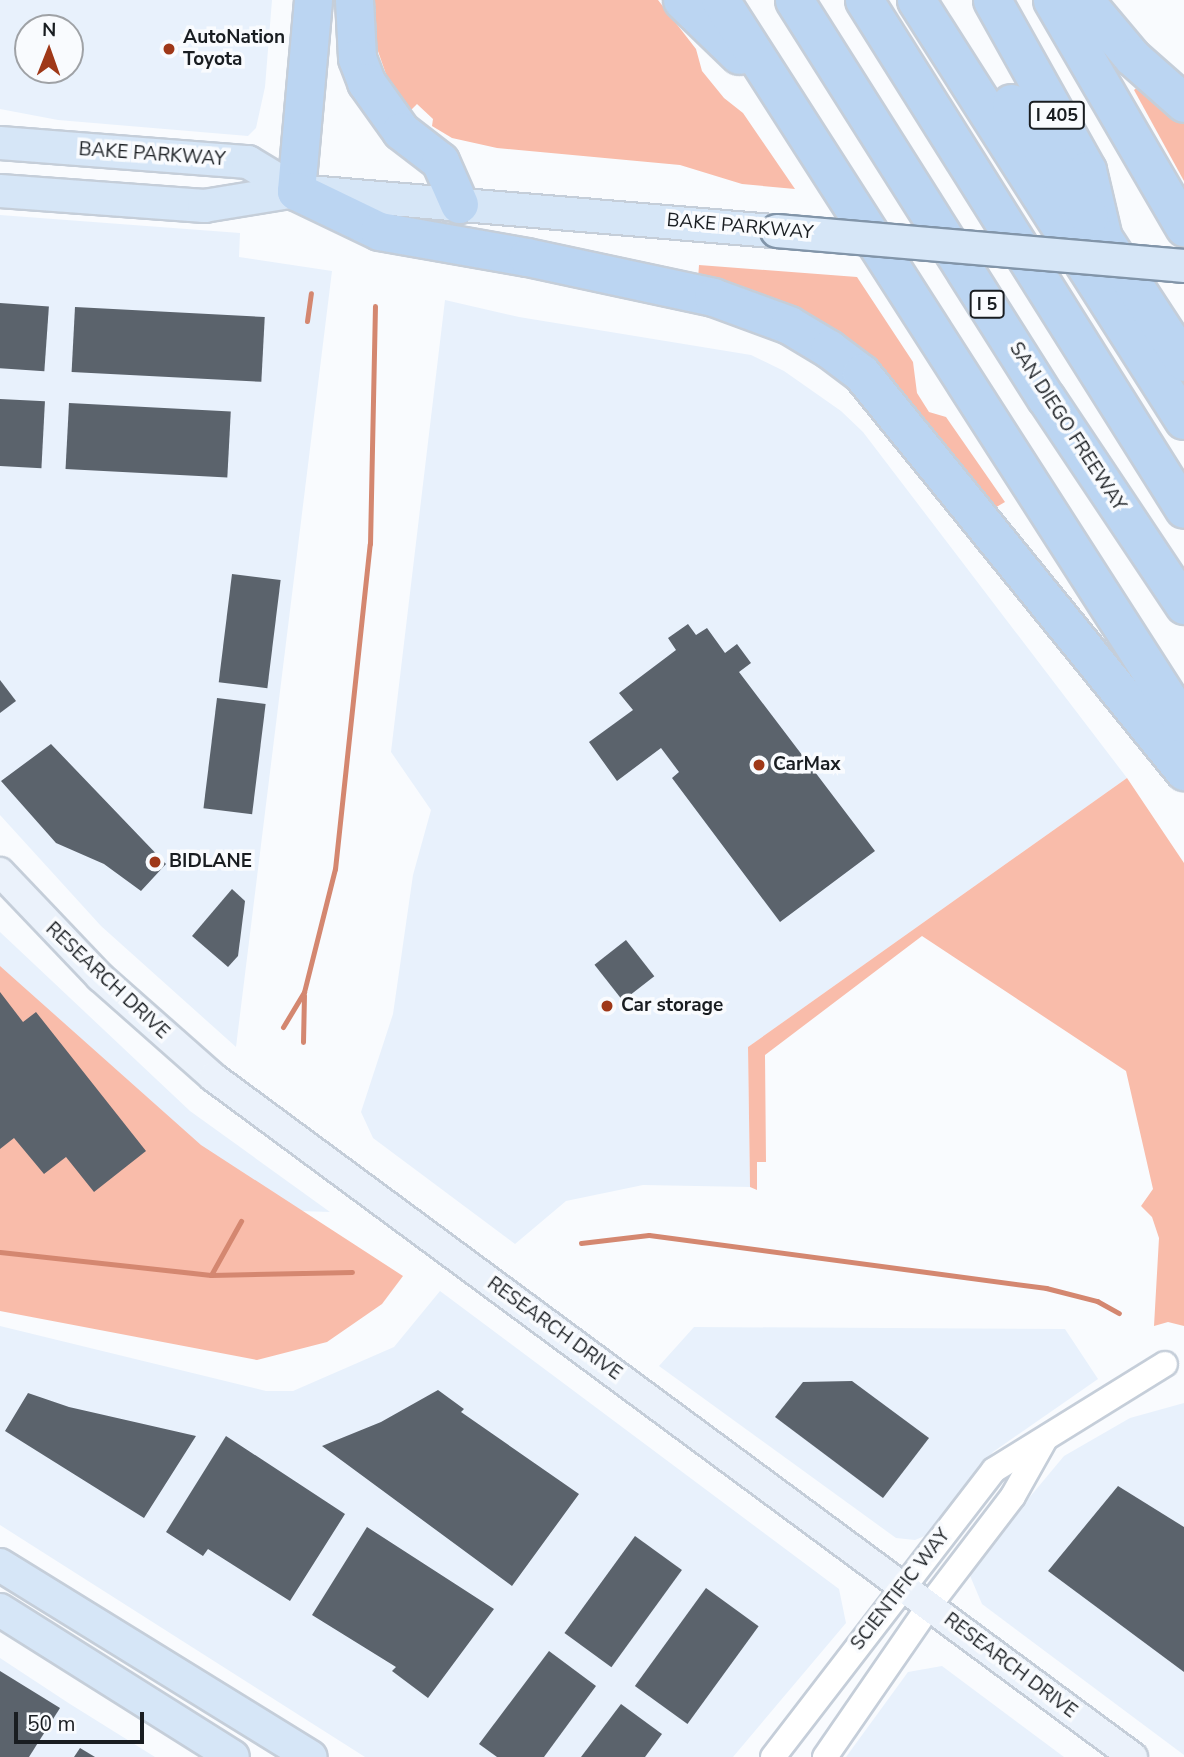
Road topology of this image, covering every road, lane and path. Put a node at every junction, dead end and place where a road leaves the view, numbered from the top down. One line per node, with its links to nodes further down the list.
1 (313, 0): 17 (highway)
2 (354, 0): 18 (highway)
3 (682, 0): 13 (highway)
4 (720, 0): 13 (highway)
5 (794, 0): 26 (highway, SAN DIEGO FREEWAY / I 5)
6 (864, 0): 25 (highway)
7 (886, 0): 24 (highway)
8 (916, 0): 23 (highway)
9 (943, 0): 20 (highway)
10 (992, 0): 20 (highway, I 405)
11 (1052, 0): 19 (highway)
12 (1084, 0): 14 (highway)
13 (786, 101): 27 (highway)
14 (1184, 103)
15 (0, 143): 17 (main road, BAKE PARKWAY)
16 (0, 191): 17 (main road, BAKE PARKWAY)
17 (296, 191): 18 (main road, BAKE PARKWAY); 28 (highway)
18 (459, 204): 21 (main road, BAKE PARKWAY, bridge)
19 (1184, 227)
20 (1104, 238): 22 (highway)
21 (1184, 266)
22 (1184, 362)
23 (1184, 420)
24 (1184, 464)
25 (1184, 509)
26 (1184, 605)
27 (1184, 724)
28 (1184, 771)
29 (0, 872): 33 (main road, RESEARCH DRIVE)
30 (1166, 1364): 31 (street, SCIENTIFIC WAY)
31 (1045, 1440): 33 (street, SCIENTIFIC WAY); 34 (street, SCIENTIFIC WAY)
32 (0, 1565): 37 (main road)
33 (904, 1587): 34 (main road, RESEARCH DRIVE); 38 (street, SCIENTIFIC WAY)
34 (929, 1606): 39 (street, SCIENTIFIC WAY); 40 (main road, RESEARCH DRIVE)
35 (0, 1610): 36 (main road)
36 (233, 1757)
37 (311, 1757)
38 (773, 1757)
39 (825, 1757)
40 (1133, 1757)

